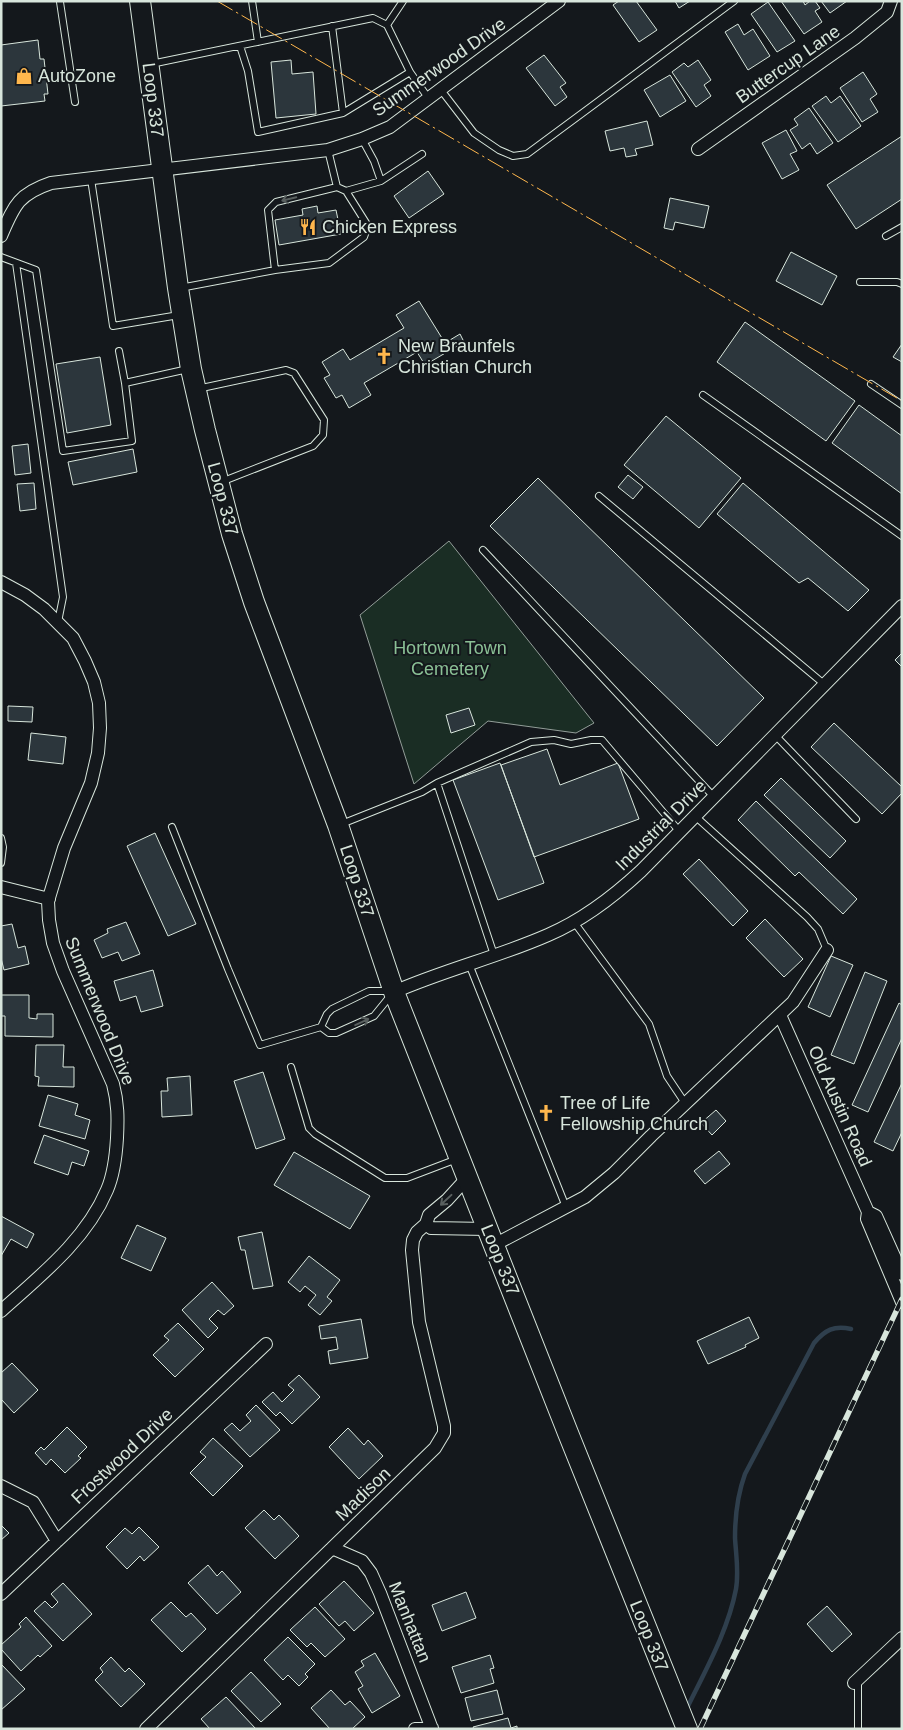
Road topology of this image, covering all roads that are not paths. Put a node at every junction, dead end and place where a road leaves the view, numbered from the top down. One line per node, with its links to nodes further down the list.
1 (140, 1): 12 (main road, Loop 337)
2 (252, 1): 10 (lane)
3 (402, 1): 8 (lane)
4 (559, 1): 14 (street, Summerwood Drive)
5 (734, 1): 14 (lane)
6 (891, 1): 19 (street, Buttercup Lane)
7 (62, 2): 16 (lane)
8 (387, 25): 9 (lane); 13 (lane)
9 (332, 26): 10 (lane); 17 (lane)
10 (258, 42): 11 (lane)
11 (240, 46): 12 (lane); 17 (lane)
12 (148, 65): 22 (main road, Loop 337)
13 (410, 72): 15 (lane); 17 (lane)
14 (441, 90): 15 (street, Summerwood Drive)
15 (429, 99): 18 (street, Summerwood Drive)
16 (75, 102)
17 (343, 113)
18 (362, 139): 20 (street, Summerwood Drive); 24 (lane)
19 (698, 149)
20 (328, 150): 22 (street, Summerwood Drive); 25 (lane)
21 (422, 154): 24 (lane)
22 (162, 169): 23 (street, Summerwood Drive); 35 (main road, Loop 337)
23 (91, 179): 28 (street, Summerwood Drive); 36 (lane)
24 (381, 181): 26 (lane)
25 (337, 187): 26 (lane); 32 (lane, one-way to 32)
26 (346, 191): 32 (lane)
27 (902, 227): 29 (lane)
28 (1, 236)
29 (886, 236)
30 (1, 257): 31 (lane)
31 (16, 262): 39 (lane); 50 (lane)
32 (275, 270): 35 (lane)
33 (860, 282): 34 (lane)
34 (902, 284)
35 (178, 288): 36 (main road, Loop 337)
36 (182, 314): 38 (main road, Loop 337)
37 (119, 351): 39 (lane)
38 (192, 369): 39 (lane); 41 (main road, Loop 337)
39 (124, 382)
40 (871, 384): 43 (lane)
41 (196, 390): 44 (main road, Loop 337); 44 (lane)
42 (703, 395): 46 (lane)
43 (902, 405)
44 (219, 482): 57 (main road, Loop 337)
45 (599, 496): 51 (lane)
46 (902, 536)
47 (483, 550): 54 (lane)
48 (1, 582): 50 (street, Summerwood Drive)
49 (902, 606): 51 (street, Industrial Drive)
50 (58, 623): 63 (street, Summerwood Drive)
51 (824, 684): 52 (street, Industrial Drive)
52 (775, 735): 54 (street, Industrial Drive); 56 (lane)
53 (437, 784): 57 (lane); 59 (lane); 66 (lane)
54 (714, 797): 55 (street, Industrial Drive)
55 (695, 816): 59 (street, Industrial Drive); 65 (lane)
56 (856, 819)
57 (338, 825): 68 (main road, Loop 337)
58 (172, 827): 70 (lane)
59 (680, 832): 64 (street, Industrial Drive)
60 (1, 838): 61 (lane)
61 (1, 863)
62 (1, 887): 63 (street)
63 (49, 899): 81 (street, Summerwood Drive)
64 (574, 922): 66 (street, Industrial Drive); 72 (lane)
65 (827, 950): 69 (street)
66 (494, 955): 67 (street, Industrial Drive)
67 (469, 964): 68 (street, Industrial Drive); 75 (lane)
68 (394, 992): 70 (lane); 70 (lane, one-way to 68); 73 (main road, Loop 337)
69 (780, 1015): 72 (street); 76 (street, Old Austin Road)
70 (321, 1027)
71 (291, 1067): 73 (lane)
72 (685, 1103): 75 (street)
73 (460, 1159): 74 (main road, Loop 337)
74 (468, 1177): 77 (street, Madison, one-way to 77); 78 (main road, Loop 337)
75 (563, 1209): 78 (street)
76 (868, 1212): 79 (street, Old Austin Road); 80 (street, Old Austin Road)
77 (426, 1224): 78 (street); 85 (street, Madison)
78 (491, 1237): 92 (main road, Loop 337)
79 (902, 1274)
80 (902, 1302)
81 (1, 1310)
82 (266, 1344): 84 (street, Frostwood Drive)
83 (1, 1486): 84 (street)
84 (57, 1541): 86 (street, Frostwood Drive)
85 (332, 1548): 89 (street, Manhattan); 90 (street, Madison)
86 (1, 1594)
87 (902, 1638): 88 (street)
88 (856, 1680): 93 (lane)
89 (432, 1728): 91 (street)
90 (146, 1729)
91 (415, 1729)
92 (687, 1729)
93 (858, 1729)

